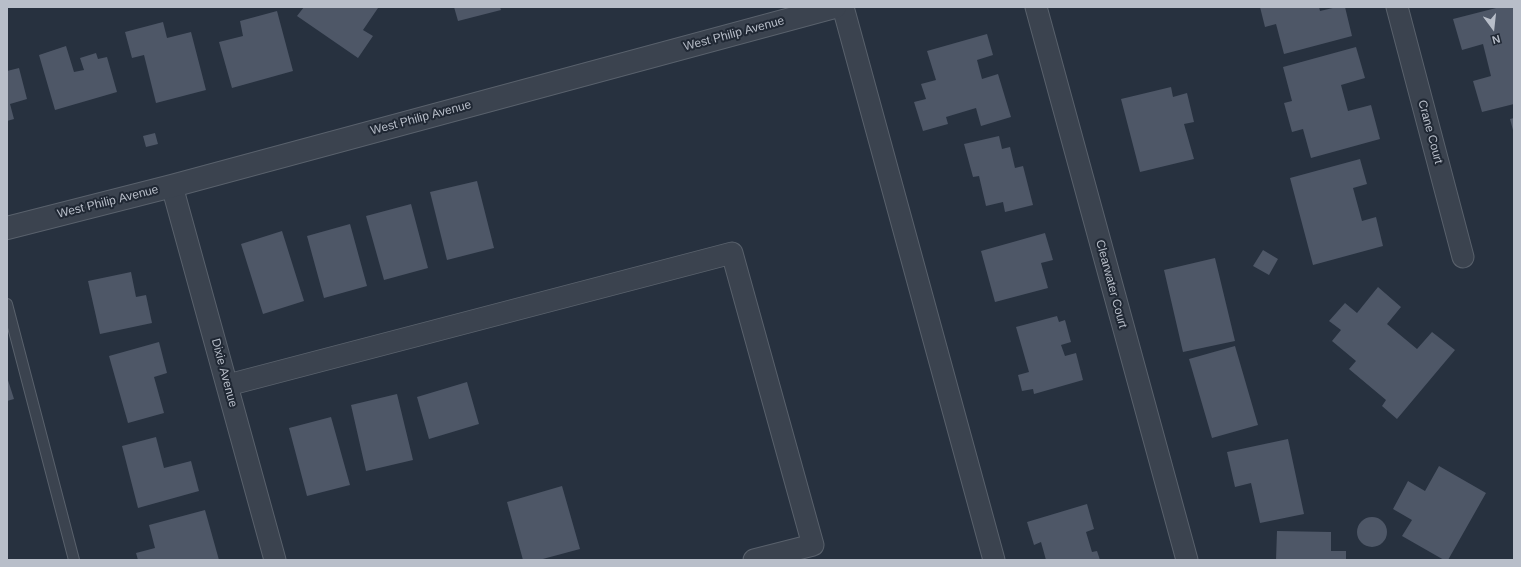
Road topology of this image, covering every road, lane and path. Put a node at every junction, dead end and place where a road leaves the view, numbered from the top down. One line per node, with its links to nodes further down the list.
1 (835, 7): 5 (street, West Philip Avenue)
2 (843, 7): 13 (street)
3 (1036, 7): 14 (street, Clearwater Court)
4 (1397, 7): 7 (street, Crane Court)
5 (172, 186): 6 (street, West Philip Avenue); 9 (street, Dixie Avenue)
6 (7, 228)
7 (1464, 257)
8 (7, 304): 10 (lane)
9 (228, 385): 11 (street, Dixie Avenue); 12 (street)
10 (74, 560)
11 (275, 560)
12 (754, 560)
13 (994, 560)
14 (1187, 560)

